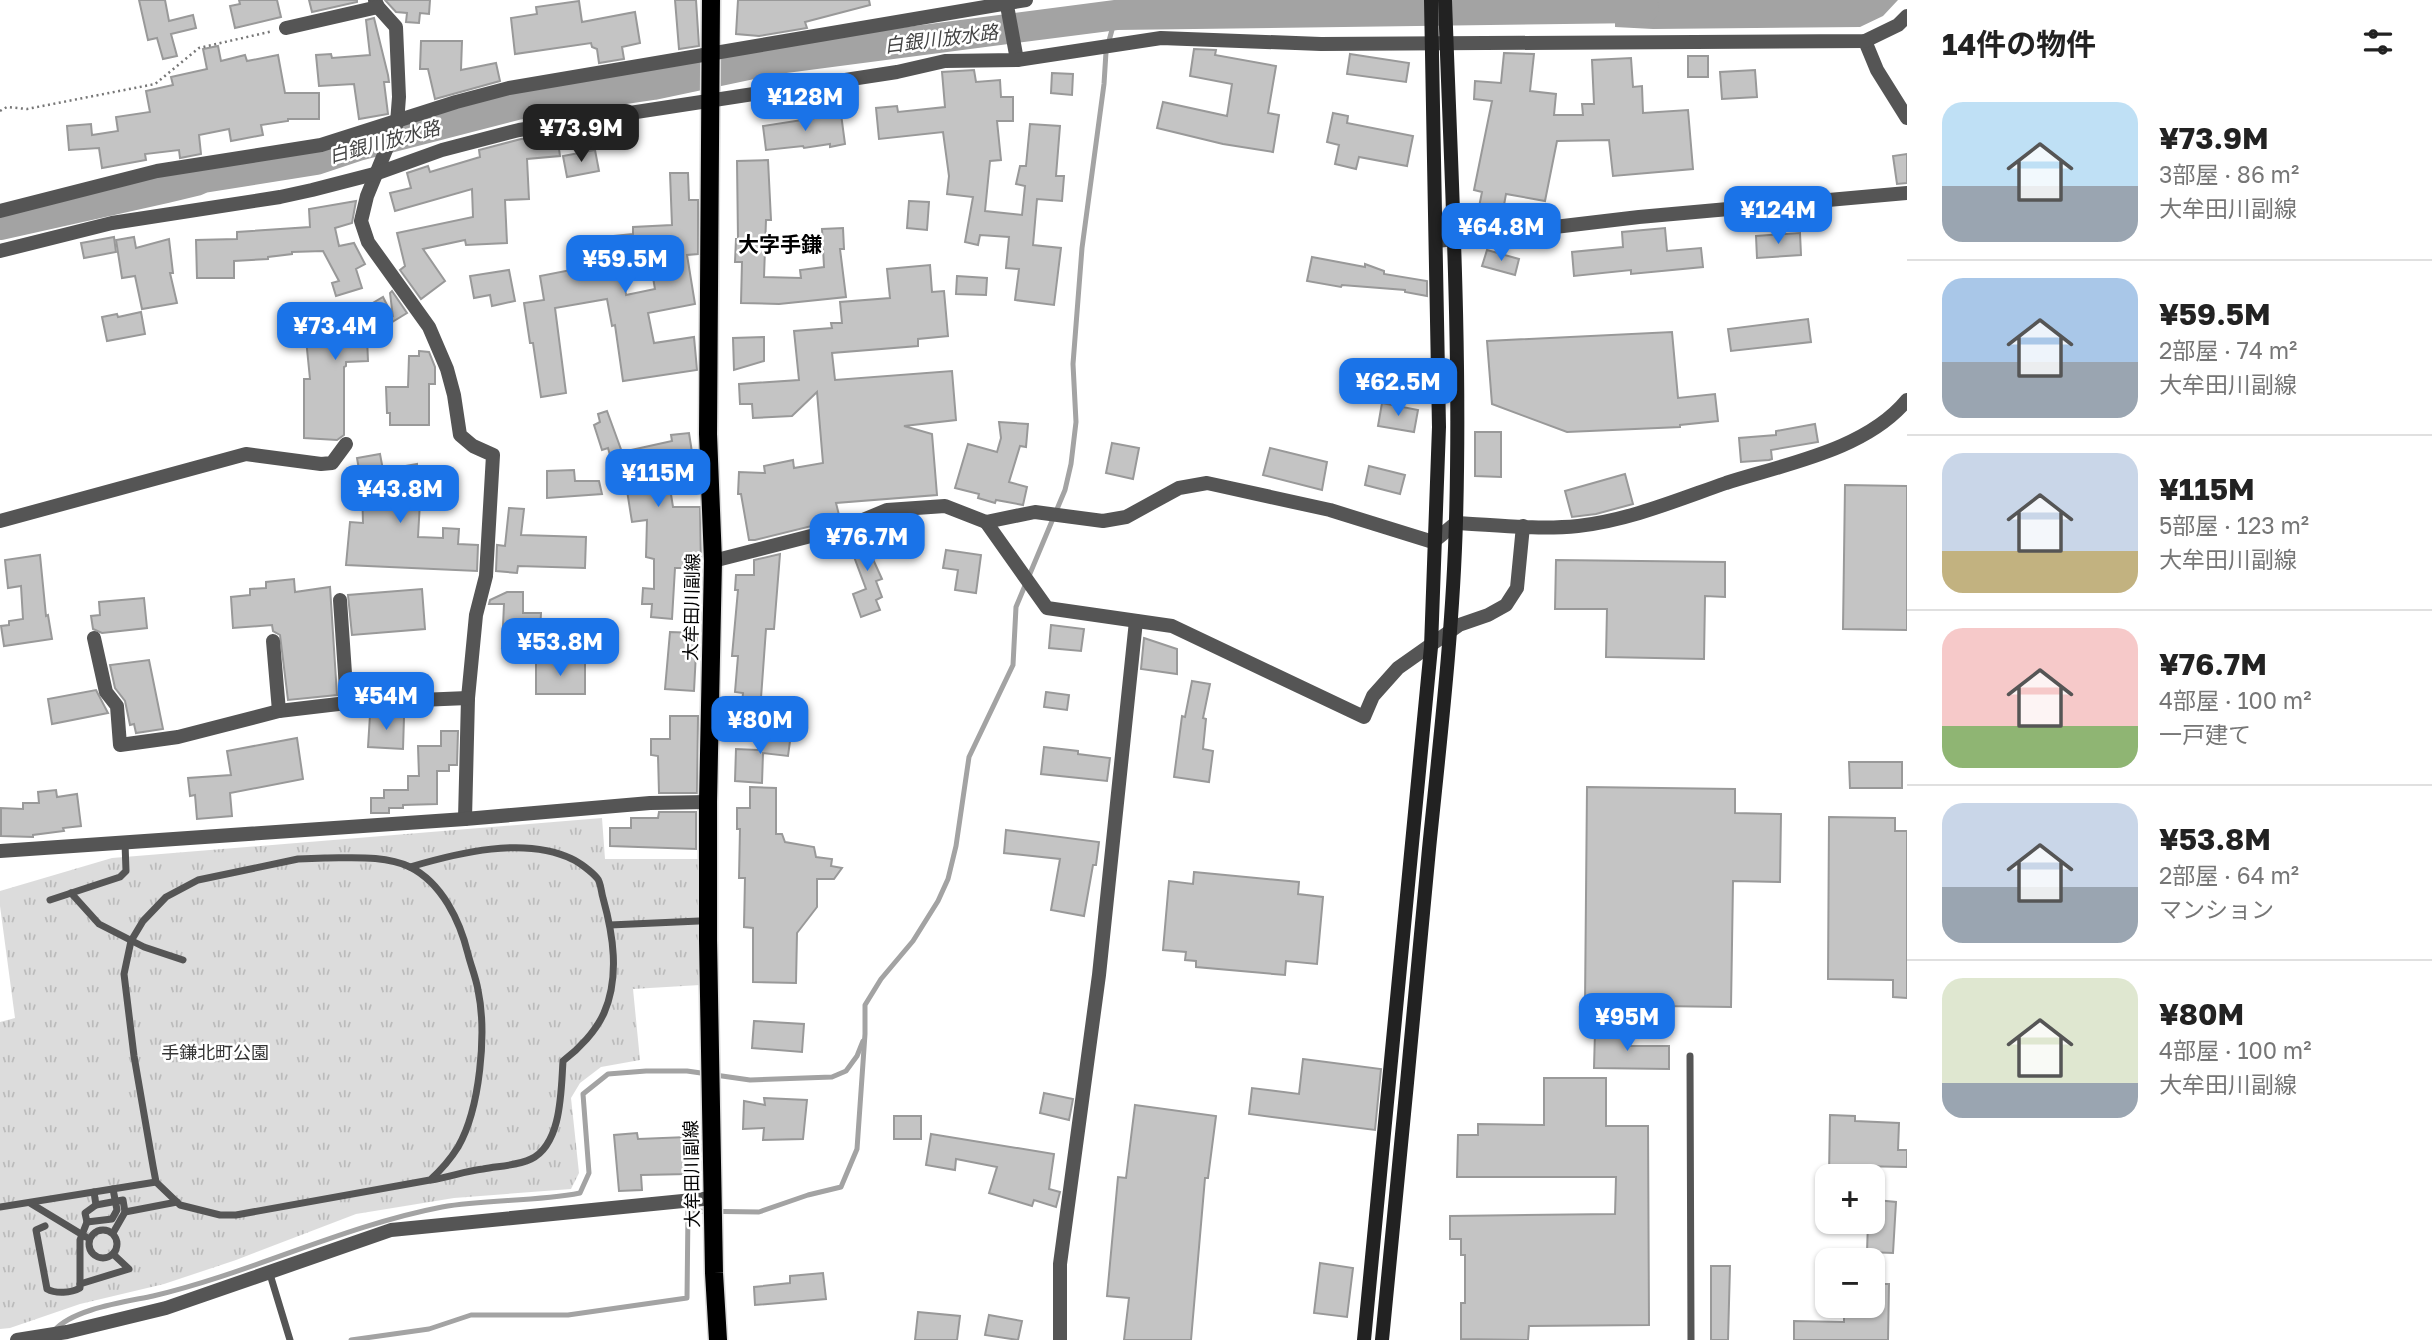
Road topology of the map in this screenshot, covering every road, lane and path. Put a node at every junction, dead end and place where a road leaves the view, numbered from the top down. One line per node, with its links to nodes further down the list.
1 (711, 0): 10 (main road, 大牟田川副線)
2 (1431, 0): 9 (street)
3 (1445, 0): 9 (street)
4 (377, 3): 7 (street); 15 (street)
5 (1013, 3): 10 (street); 11 (street)
6 (1907, 16): 8 (street)
7 (286, 28): 13 (path)
8 (1865, 41): 9 (street); 14 (street)
9 (1439, 43): 11 (street); 19 (street); 20 (street)
10 (711, 55): 12 (main road, 大牟田川副線); 15 (street)
11 (1017, 56): 12 (street)
12 (710, 98): 16 (street); 29 (main road, 大牟田川副線)
13 (0, 111)
14 (1907, 118)
15 (397, 123): 16 (street); 18 (street)
16 (378, 173): 21 (street); 36 (street)
17 (1907, 192): 19 (street)
18 (0, 211)
19 (1453, 238): 20 (street); 26 (street)
20 (1437, 241): 28 (street)
21 (0, 251)
22 (1907, 400): 27 (street)
23 (346, 444): 24 (street)
24 (0, 521)
25 (986, 522): 28 (street); 29 (street); 31 (street)
26 (1456, 523): 27 (street); 28 (street); 32 (street)
27 (1523, 526): 32 (street)
28 (1433, 542): 35 (street)
29 (713, 561): 39 (main road, 大牟田川副線)
30 (340, 600): 37 (street)
31 (1136, 621): 35 (street); 72 (street)
32 (1448, 634): 35 (street); 74 (street)
33 (94, 638): 38 (street)
34 (273, 640): 38 (street)
35 (1431, 647): 73 (street)
36 (468, 698): 37 (street); 40 (street)
37 (347, 703): 38 (street)
38 (279, 711)
39 (708, 802): 40 (street); 55 (main road, 大牟田川副線)
40 (465, 819): 41 (street)
41 (125, 843): 42 (street); 44 (lane)
42 (0, 851)
43 (410, 867): 47 (lane); 48 (lane); 51 (lane)
44 (71, 893): 45 (lane); 48 (lane)
45 (50, 900)
46 (699, 921): 47 (lane)
47 (610, 925): 51 (lane)
48 (131, 941): 49 (lane); 52 (lane)
49 (183, 960)
50 (1690, 1056): 75 (lane)
51 (430, 1180): 57 (lane)
52 (156, 1182): 53 (lane); 57 (lane)
53 (113, 1189): 54 (lane); 56 (lane)
54 (94, 1192): 58 (lane); 59 (lane)
55 (713, 1198): 67 (street); 71 (main road, 大牟田川副線)
56 (116, 1201): 59 (lane); 61 (lane); 62 (lane)
57 (177, 1202): 61 (lane)
58 (29, 1203): 60 (lane); 65 (lane)
59 (96, 1205): 62 (lane)
60 (0, 1207)
61 (125, 1212): 64 (lane)
62 (87, 1222): 65 (lane)
63 (46, 1226): 68 (lane)
64 (113, 1233): 65 (lane); 66 (lane)
65 (86, 1237): 66 (lane); 68 (lane)
66 (113, 1254): 68 (lane)
67 (269, 1271): 69 (street); 70 (lane)
68 (80, 1284)
69 (18, 1340)
70 (290, 1340)
71 (718, 1340)
72 (1060, 1340)
73 (1364, 1340)
74 (1382, 1340)
75 (1691, 1340)

